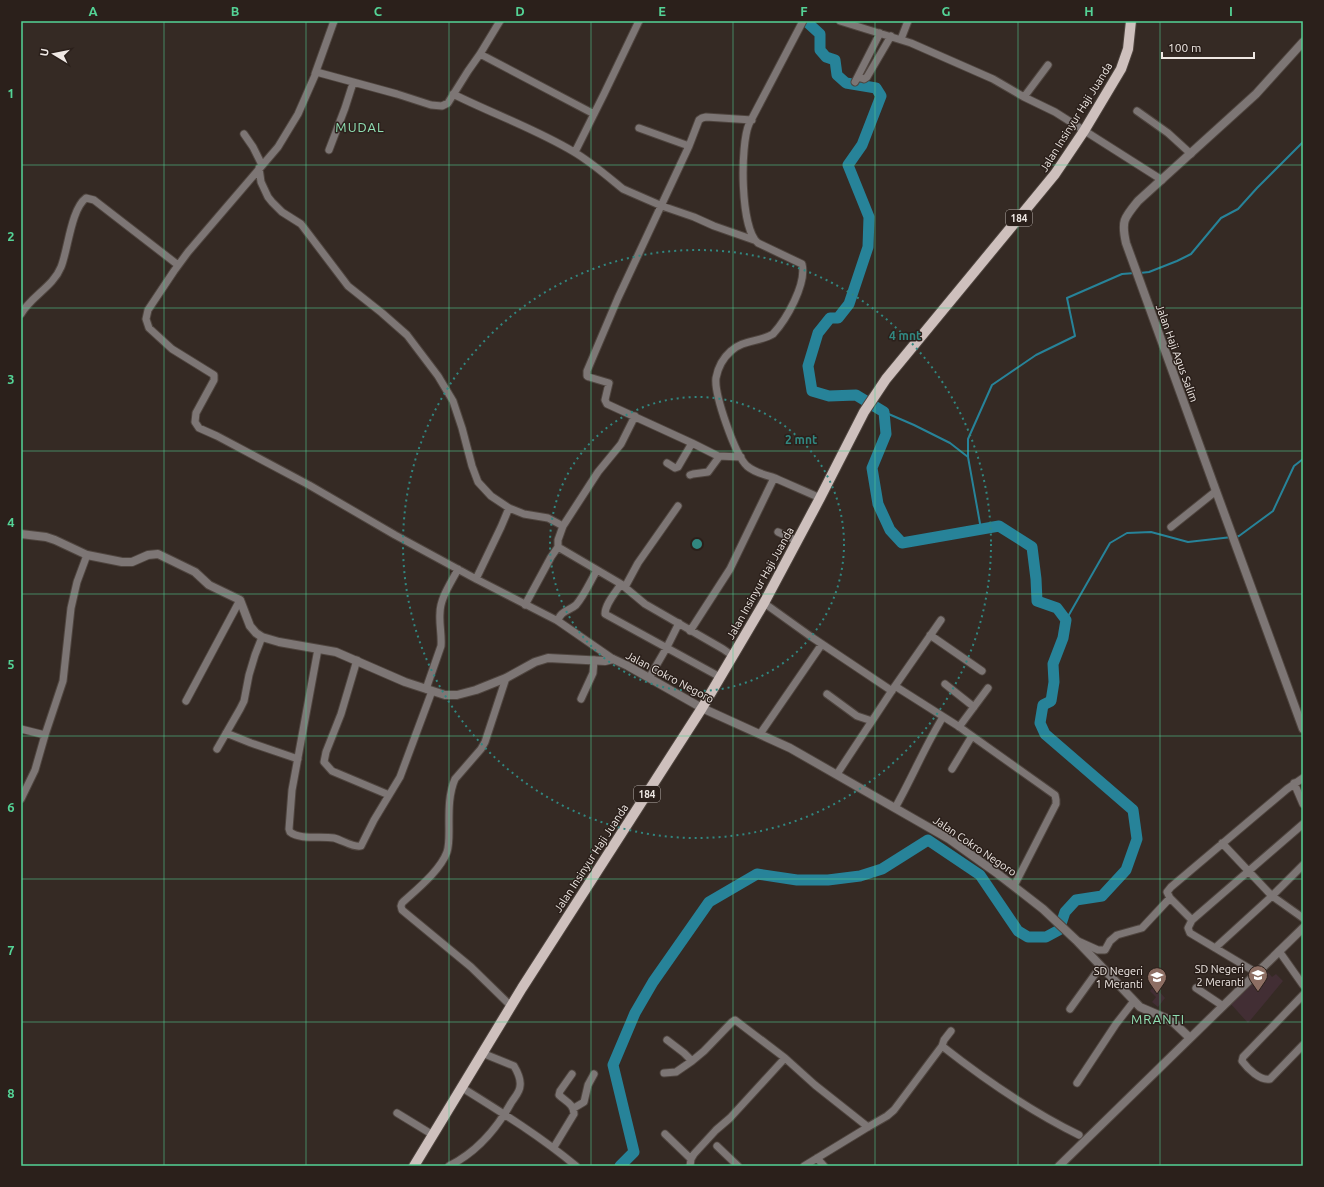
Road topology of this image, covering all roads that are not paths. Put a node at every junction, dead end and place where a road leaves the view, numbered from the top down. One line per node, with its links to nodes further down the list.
1 (334, 21): 14 (street)
2 (500, 21): 12 (street)
3 (638, 21): 19 (street)
4 (803, 21): 20 (street)
5 (840, 21): 8 (street)
6 (908, 21): 10 (street)
7 (1131, 21): 22 (main road, Jalan Insinyur Haji Juanda / 184)
8 (880, 33): 9 (street); 9 (street)
9 (891, 36): 10 (street)
10 (901, 39): 17 (street)
11 (1303, 42): 27 (street, Jalan Haji Agus Salim)
12 (480, 54): 16 (street); 19 (street)
13 (1048, 65): 17 (street)
14 (315, 74): 15 (street); 28 (street)
15 (353, 83): 16 (street); 25 (street)
16 (453, 94): 26 (street)
17 (1024, 97): 22 (street)
18 (1137, 111): 27 (street)
19 (594, 114): 26 (street)
20 (752, 120): 24 (street); 31 (street)
21 (639, 128): 24 (street)
22 (1084, 131): 29 (street); 42 (main road, Jalan Insinyur Haji Juanda / 184)
23 (244, 134): 28 (street)
24 (689, 146): 30 (street)
25 (329, 150)
26 (575, 152): 30 (street)
27 (1191, 154): 29 (street, Jalan Haji Agus Salim)
28 (260, 167): 32 (street); 44 (street)
29 (1162, 180): 41 (street, Jalan Haji Agus Salim)
30 (662, 206): 31 (street); 34 (street)
31 (754, 240): 37 (street)
32 (178, 265): 33 (street); 52 (street)
33 (21, 314)
34 (635, 416): 35 (street); 45 (street)
35 (692, 443): 36 (street); 38 (street)
36 (719, 457): 37 (street); 39 (street)
37 (741, 457): 40 (street)
38 (667, 463)
39 (690, 475)
40 (774, 478): 42 (street); 62 (street)
41 (1216, 491): 46 (street); 89 (street, Jalan Haji Agus Salim)
42 (820, 498): 49 (main road, Jalan Insinyur Haji Juanda / 184)
43 (678, 506): 55 (street)
44 (509, 508): 45 (street); 54 (street)
45 (563, 526): 50 (street)
46 (1171, 527)
47 (778, 532): 49 (street)
48 (21, 534): 51 (street)
49 (797, 541): 57 (main road, Jalan Insinyur Haji Juanda / 184)
50 (558, 547): 53 (street); 58 (street)
51 (87, 555): 56 (street); 92 (street)
52 (458, 569): 54 (street); 79 (street)
53 (598, 570): 55 (street); 60 (street)
54 (476, 579): 58 (street)
55 (623, 585): 61 (street); 66 (street)
56 (240, 600): 64 (street); 82 (street)
57 (764, 603): 65 (street); 68 (main road, Jalan Insinyur Haji Juanda / 184)
58 (525, 605): 60 (street)
59 (940, 620): 63 (street)
60 (558, 621): 69 (street)
61 (679, 623): 62 (street); 66 (street)
62 (690, 631): 68 (street)
63 (930, 635): 72 (street); 77 (street)
64 (262, 637): 67 (street, Jalan Cokro Negoro); 90 (street)
65 (822, 644): 77 (street); 91 (street)
66 (667, 647): 73 (street); 75 (street)
67 (318, 649): 70 (street, Jalan Cokro Negoro); 95 (street)
68 (733, 656): 73 (main road, Jalan Insinyur Haji Juanda / 184)
69 (613, 659): 71 (street, Jalan Cokro Negoro); 75 (street, Jalan Cokro Negoro)
70 (357, 660): 79 (street, Jalan Cokro Negoro); 100 (street)
71 (594, 660): 74 (street, Jalan Cokro Negoro); 81 (street)
72 (982, 671)
73 (720, 677): 84 (main road, Jalan Insinyur Haji Juanda / 184)
74 (506, 678): 79 (street, Jalan Cokro Negoro); 123 (street)
75 (649, 678): 84 (street, Jalan Cokro Negoro)
76 (945, 684): 83 (street)
77 (893, 688): 85 (street); 86 (street)
78 (988, 688): 83 (street)
79 (429, 690): 100 (street)
80 (827, 694): 86 (street)
81 (581, 699)
82 (186, 701)
83 (974, 707): 87 (street)
84 (702, 708): 91 (street, Jalan Cokro Negoro); 123 (main road, Jalan Insinyur Haji Juanda / 184)
85 (943, 717): 87 (street); 103 (street)
86 (872, 721): 97 (street)
87 (959, 727): 93 (street)
88 (21, 729): 92 (street)
89 (1303, 729)
90 (226, 733): 94 (street); 95 (street)
91 (760, 734): 97 (street, Jalan Cokro Negoro)
92 (45, 735): 101 (street)
93 (972, 736): 96 (street); 108 (street)
94 (217, 749)
95 (298, 759): 100 (street)
96 (952, 769)
97 (837, 774): 103 (street, Jalan Cokro Negoro)
98 (1303, 778): 99 (street)
99 (1294, 784): 102 (street); 105 (street)
100 (389, 795)
101 (21, 799)
102 (1303, 804)
103 (895, 808): 108 (street, Jalan Cokro Negoro)
104 (1303, 824): 107 (street)
105 (1222, 843): 107 (street); 110 (street)
106 (1303, 865): 109 (street)
107 (1249, 870): 109 (street); 112 (street)
108 (1014, 886): 114 (street, Jalan Cokro Negoro)
109 (1272, 896): 111 (street); 115 (street)
110 (1170, 898): 112 (street); 114 (street)
111 (1303, 918)
112 (1192, 920): 115 (street)
113 (1303, 928): 116 (street)
114 (1076, 940): 117 (street, Jalan Cokro Negoro)
115 (1215, 948): 118 (street)
116 (1279, 952): 118 (street); 119 (street)
117 (1100, 966): 122 (street, Jalan Cokro Negoro); 125 (street)
118 (1257, 973): 124 (street)
119 (1303, 983)
120 (1196, 988): 124 (street)
121 (1303, 995): 129 (street)
122 (1134, 1002): 127 (street, Jalan Cokro Negoro); 137 (street)
123 (511, 1006): 131 (main road, Jalan Insinyur Haji Juanda / 184)
124 (1223, 1006): 127 (street)
125 (1070, 1009)
126 (951, 1031): 130 (street)
127 (1190, 1038): 156 (street)
128 (667, 1040): 133 (street)
129 (1303, 1045)
130 (942, 1046): 142 (street); 145 (street)
131 (482, 1053): 138 (main road, Jalan Insinyur Haji Juanda / 184); 141 (street)
132 (785, 1058): 133 (street); 142 (street); 149 (street)
133 (692, 1061): 134 (street)
134 (664, 1073)
135 (572, 1074): 139 (street)
136 (594, 1074): 139 (street)
137 (1077, 1083)
138 (461, 1087): 141 (street); 144 (main road, Jalan Insinyur Haji Juanda / 184)
139 (574, 1108): 147 (street)
140 (397, 1113): 144 (street)
141 (505, 1114): 147 (street); 151 (street)
142 (868, 1127): 148 (street)
143 (665, 1134): 149 (street)
144 (433, 1135): 150 (main road, Jalan Insinyur Haji Juanda / 184)
145 (1078, 1135)
146 (717, 1146): 153 (street)
147 (554, 1147): 152 (street)
148 (817, 1158): 154 (street); 155 (street)
149 (690, 1162)
150 (414, 1166)
151 (449, 1166)
152 (576, 1166)
153 (738, 1166)
154 (804, 1166)
155 (824, 1166)
156 (1059, 1166)

